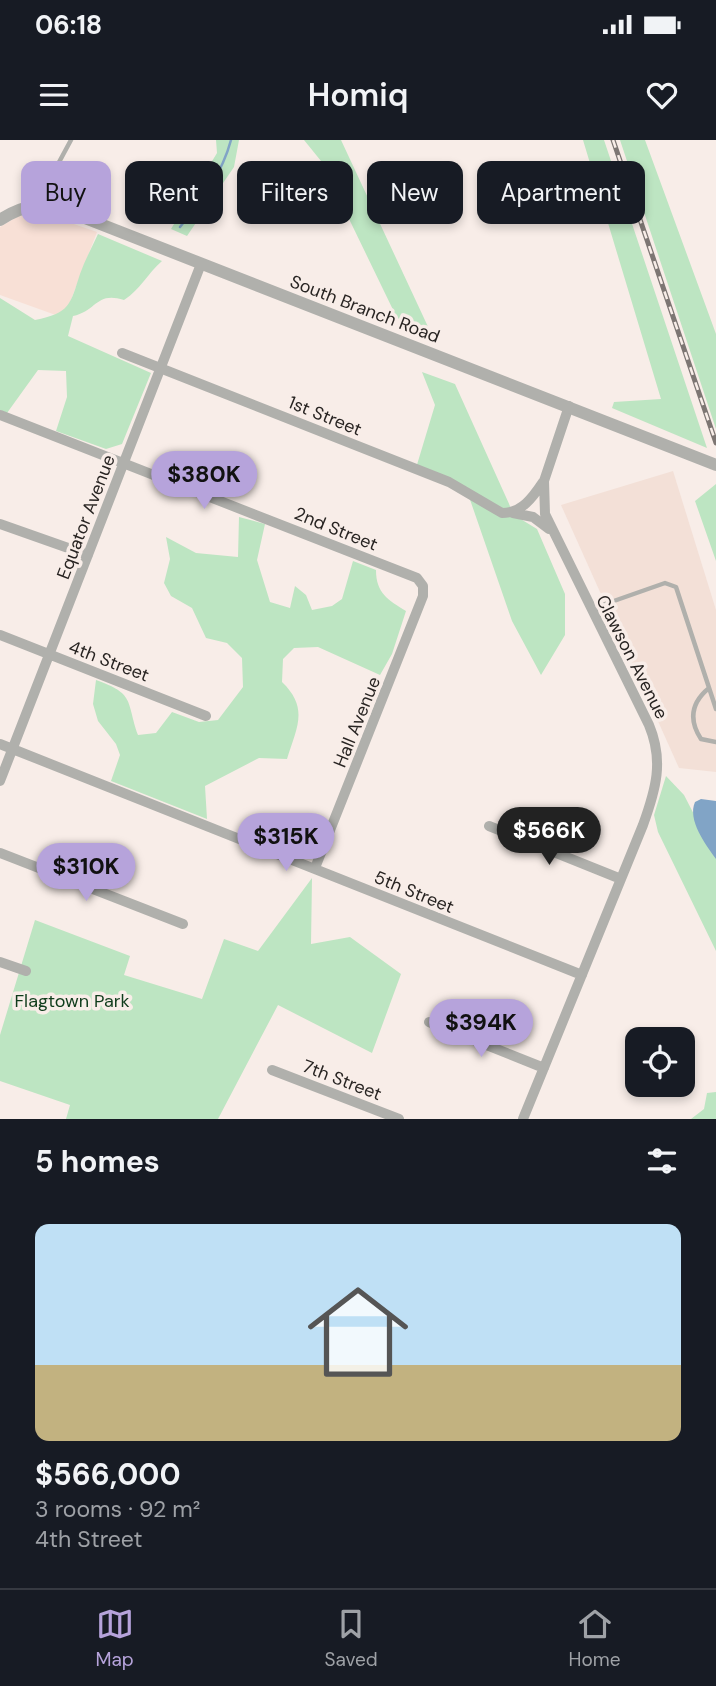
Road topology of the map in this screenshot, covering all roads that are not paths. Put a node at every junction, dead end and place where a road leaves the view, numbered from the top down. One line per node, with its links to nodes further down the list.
1 (71, 140): 2 (lane)
2 (60, 161)
3 (21, 207): 4 (street)
4 (0, 220)
5 (100, 224): 6 (street, South Branch Road)
6 (201, 264): 8 (street, Equator Avenue); 9 (street, South Branch Road)
7 (122, 353): 8 (street, 1st Street)
8 (161, 368): 11 (street, Equator Avenue); 14 (street, 1st Street)
9 (569, 406): 12 (street, South Branch Road); 13 (street, Clawson Avenue)
10 (0, 415): 11 (street, 2nd Street)
11 (124, 463): 17 (street, Equator Avenue); 18 (street, 2nd Street)
12 (716, 465)
13 (544, 481): 14 (street); 16 (street, Clawson Avenue)
14 (512, 513): 16 (street, 1st Street)
15 (0, 524): 17 (street)
16 (551, 531): 19 (street, Clawson Avenue)
17 (88, 555): 21 (street, Equator Avenue)
18 (423, 586): 31 (street, Hall Avenue)
19 (590, 609): 22 (lane); 32 (street, Clawson Avenue)
20 (0, 635): 21 (street, 4th Street)
21 (49, 655): 24 (street, 4th Street); 27 (street, Equator Avenue)
22 (709, 688): 23 (lane); 25 (lane)
23 (716, 709)
24 (206, 716)
25 (716, 742)
26 (0, 744): 27 (street, 5th Street)
27 (13, 749): 28 (street, Equator Avenue); 31 (street, 5th Street)
28 (0, 781)
29 (489, 826): 32 (street)
30 (0, 853): 33 (street)
31 (315, 868): 36 (street, 5th Street)
32 (621, 879): 36 (street, Clawson Avenue)
33 (183, 924)
34 (0, 961): 35 (street)
35 (26, 971)
36 (582, 975): 38 (street, Clawson Avenue)
37 (429, 1022): 38 (street)
38 (544, 1068): 41 (street, Clawson Avenue)
39 (272, 1070): 40 (street, 7th Street)
40 (399, 1119)
41 (523, 1119)

